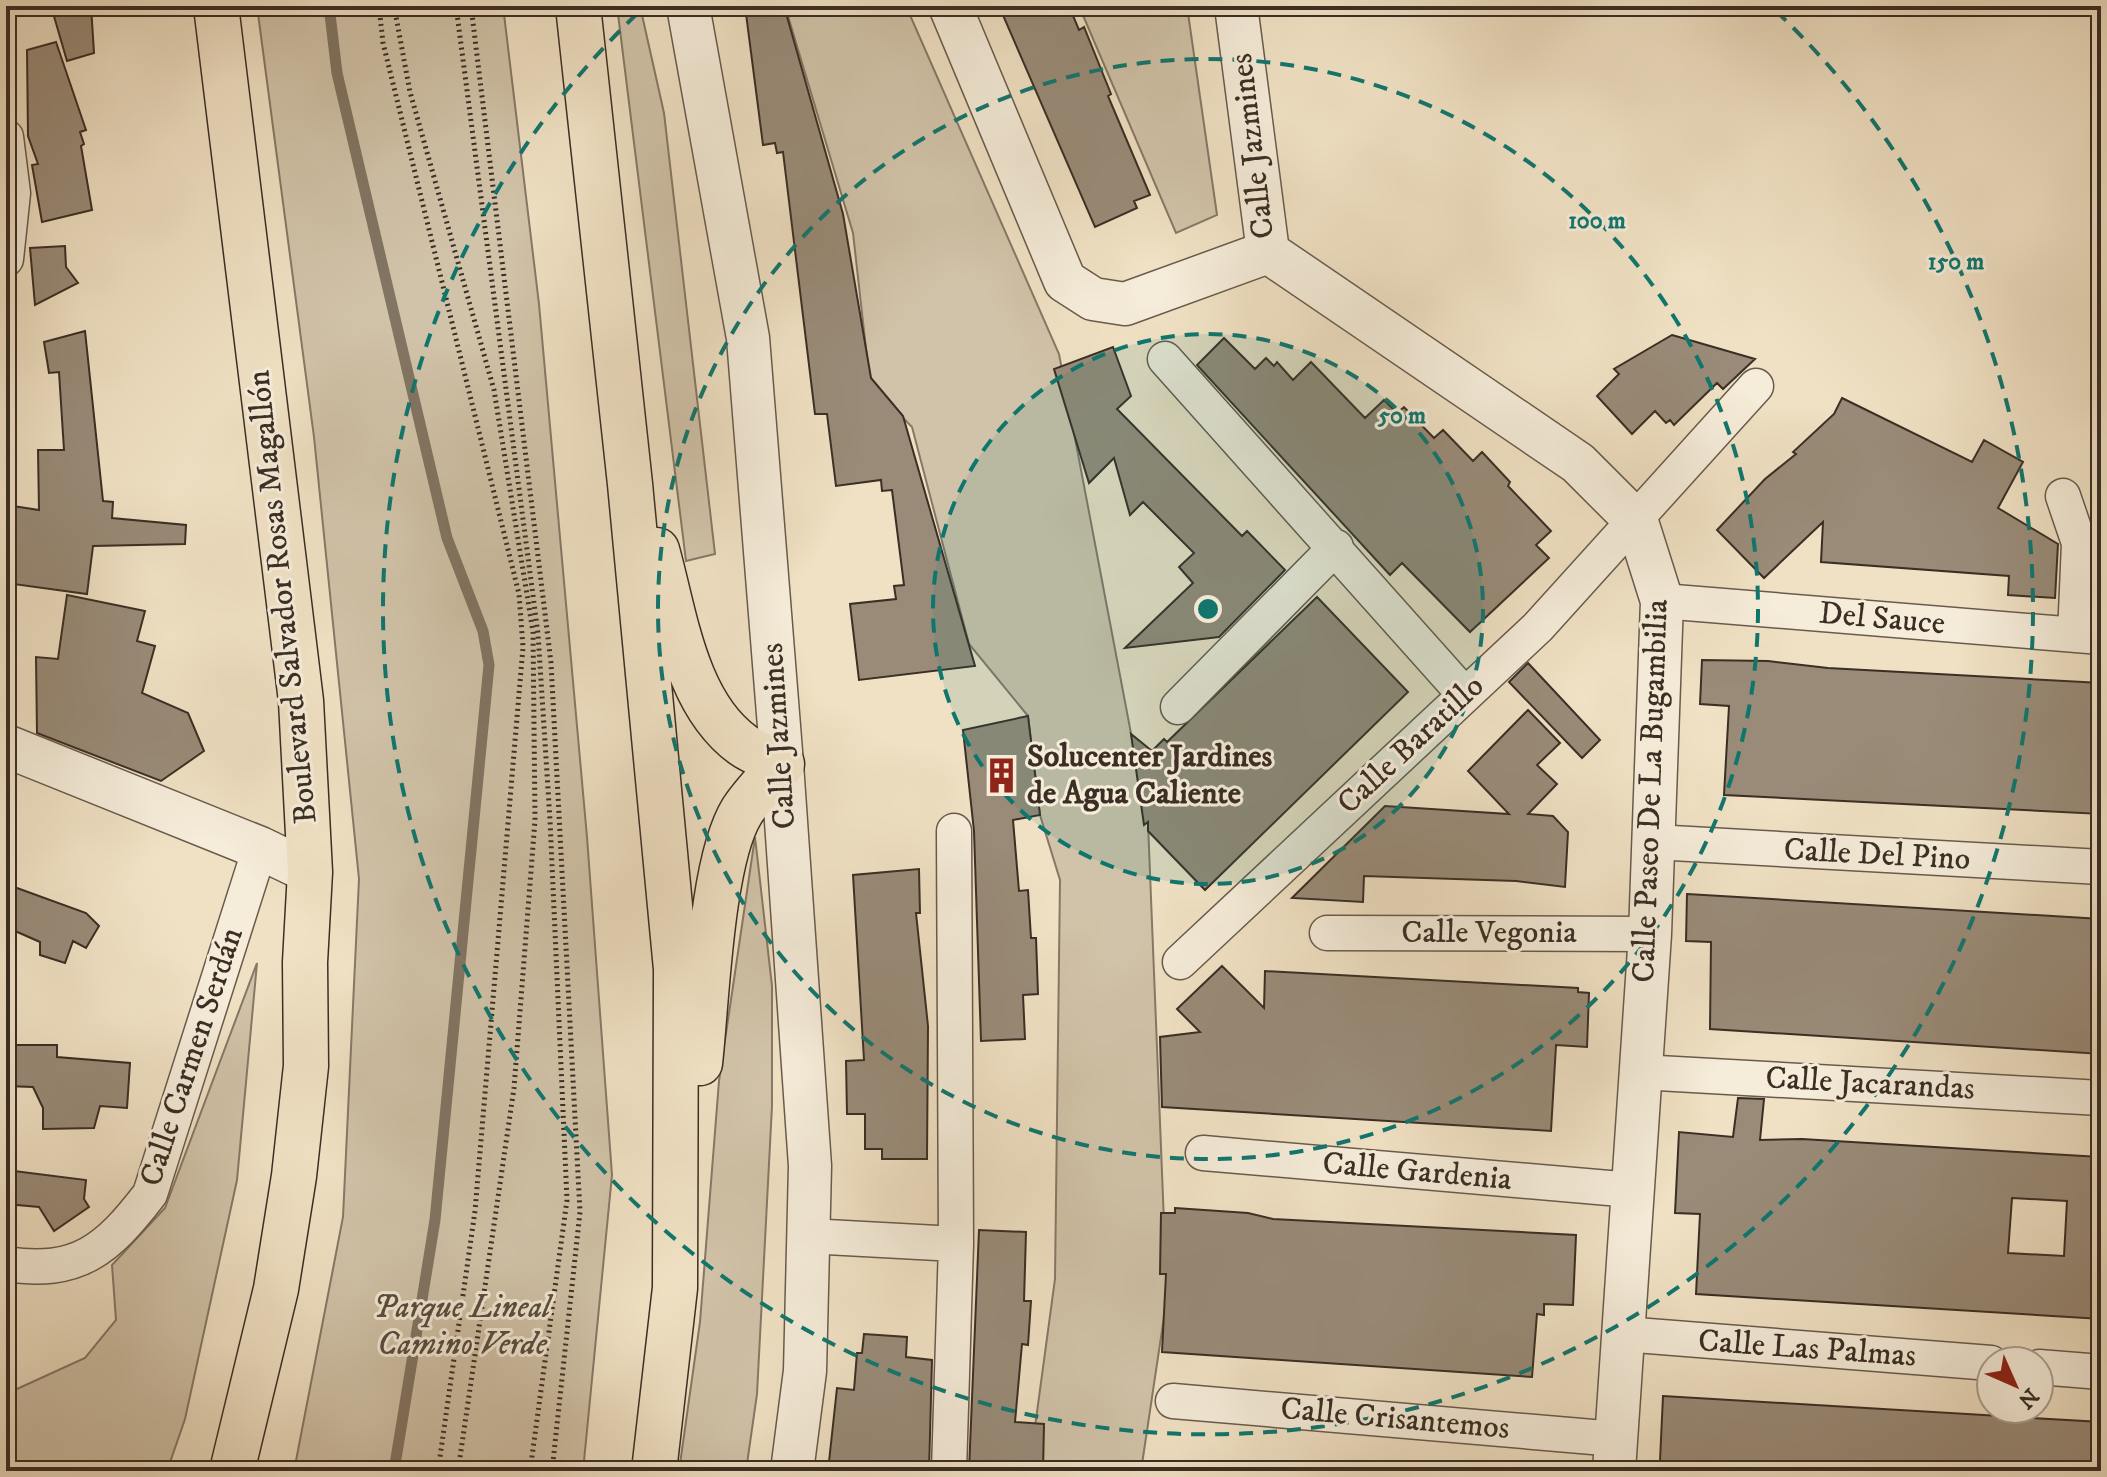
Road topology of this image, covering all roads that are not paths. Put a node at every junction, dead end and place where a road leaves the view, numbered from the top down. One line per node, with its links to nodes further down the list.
1 (216, 6): 25 (highway, Boulevard Salvador Rosas Magallón)
2 (688, 6): 20 (street, Calle Jazmines)
3 (950, 6): 7 (street, Calle Jazmines)
4 (1236, 6): 7 (street, Calle Jazmines)
5 (579, 7): 11 (highway)
6 (6, 137): 8 (street)
7 (1268, 252): 13 (street, Calle Paseo De La Bugambilia)
8 (6, 259)
9 (1165, 359): 14 (street)
10 (1756, 386): 13 (street, Calle Baratillo)
11 (625, 432): 20 (highway); 36 (highway)
12 (2063, 496): 16 (street)
13 (1637, 522): 15 (street, Calle Paseo De La Bugambilia); 17 (street, Calle Baratillo)
14 (1336, 547): 17 (street); 18 (street)
15 (1662, 601): 16 (street, Del Sauce); 22 (street, Calle Paseo De La Bugambilia)
16 (2088, 636)
17 (1465, 695): 28 (street, Calle Baratillo)
18 (1178, 707)
19 (6, 746): 23 (street)
20 (782, 764): 33 (street, Calle Jazmines); 36 (highway)
21 (954, 831): 34 (street)
22 (1654, 842): 24 (street, Calle Del Pino); 27 (street, Calle Paseo De La Bugambilia)
23 (260, 848): 25 (street); 35 (street, Calle Carmen Serdán)
24 (2101, 867)
25 (310, 872): 43 (highway, Boulevard Salvador Rosas Magallón)
26 (1327, 933): 27 (street, Calle Vegonia)
27 (1650, 934): 29 (street, Calle Paseo De La Bugambilia)
28 (1180, 962)
29 (1640, 1072): 30 (street, Calle Jacarandas); 32 (street, Calle Paseo De La Bugambilia)
30 (2101, 1098)
31 (1203, 1153): 32 (street, Calle Gardenia)
32 (1632, 1190): 37 (street, Calle Paseo De La Bugambilia)
33 (808, 1236): 34 (street); 45 (street, Calle Jazmines)
34 (956, 1244): 46 (street)
35 (6, 1264)
36 (675, 1288): 44 (highway)
37 (1623, 1334): 38 (street, Calle Las Palmas); 42 (street, Calle Paseo De La Bugambilia)
38 (1975, 1362)
39 (2055, 1368): 40 (street)
40 (2101, 1372)
41 (1173, 1401): 42 (street, Calle Crisantemos)
42 (1615, 1455)
43 (232, 1471)
44 (654, 1471)
45 (792, 1471)
46 (949, 1471)

